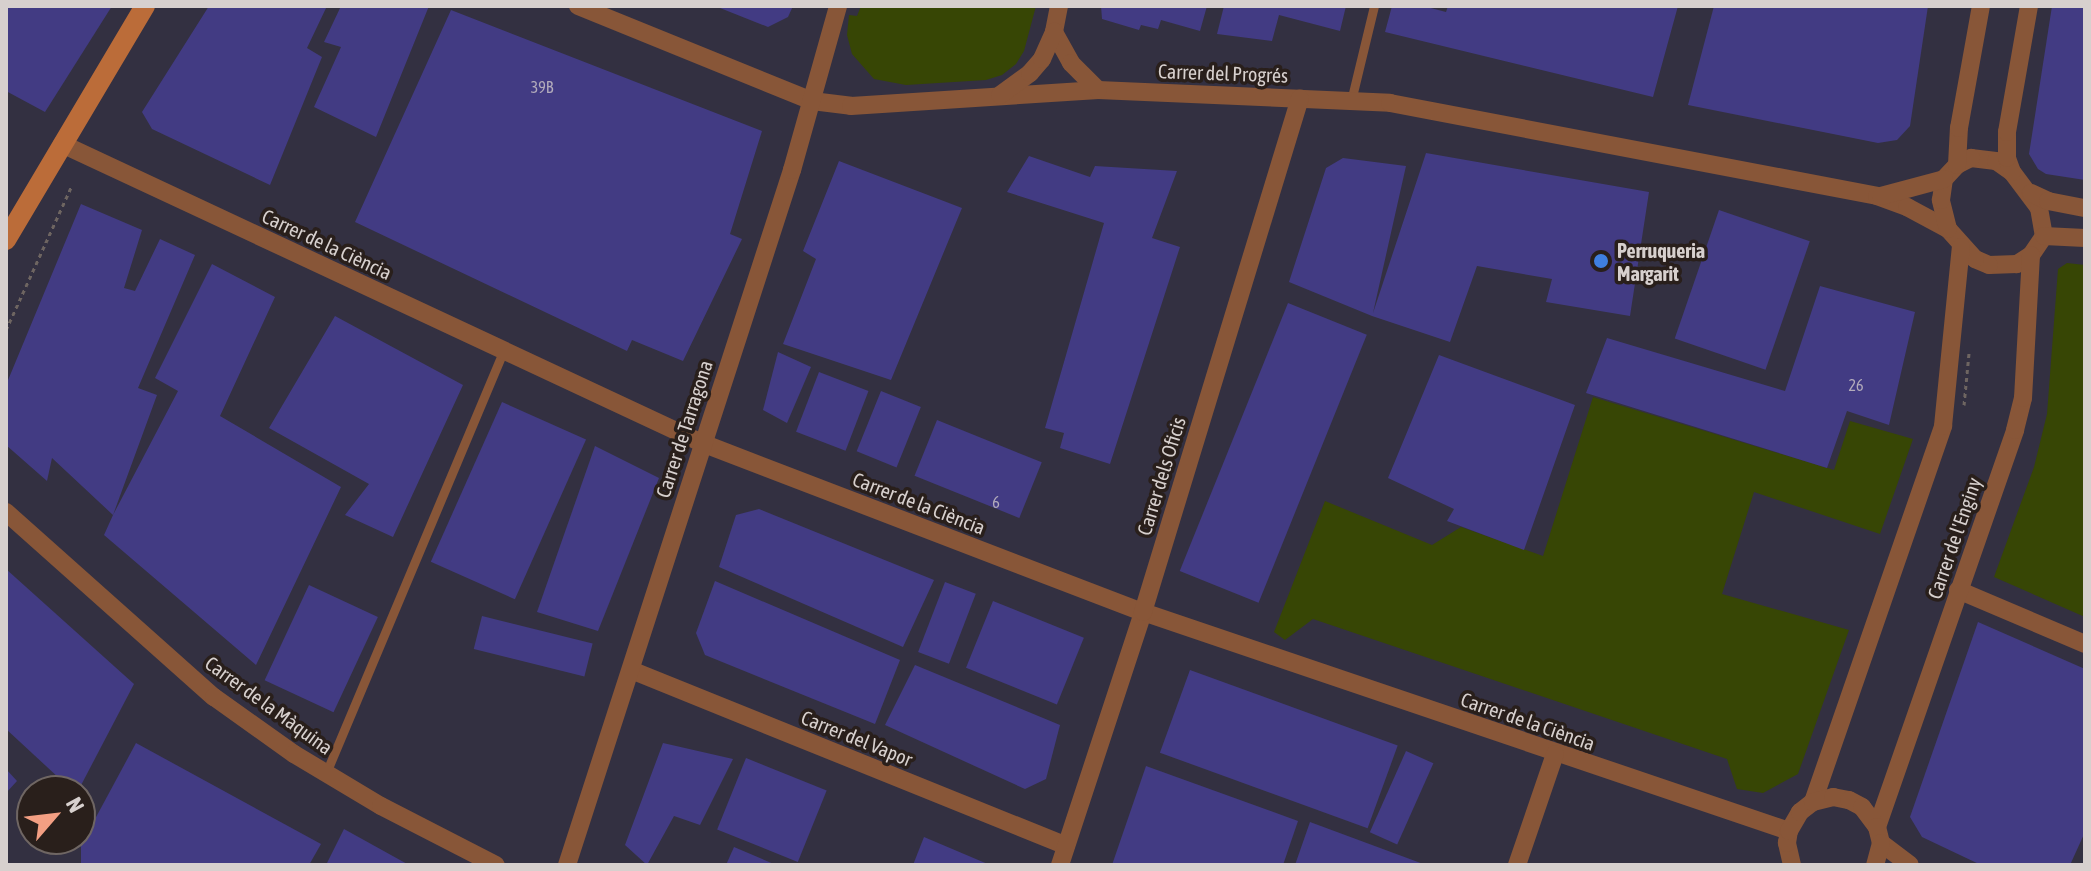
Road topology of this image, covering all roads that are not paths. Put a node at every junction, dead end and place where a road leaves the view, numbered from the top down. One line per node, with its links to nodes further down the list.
1 (145, 6): 14 (street)
2 (578, 6): 12 (street, Carrer del Progrés)
3 (838, 6): 12 (street, Carrer de Tarragona)
4 (1059, 6): 8 (street)
5 (1374, 6): 13 (lane)
6 (1981, 6): 15 (street)
7 (2029, 6): 16 (street)
8 (1054, 32): 9 (street); 10 (street)
9 (1098, 90): 10 (street, Carrer del Progrés); 11 (street, Carrer del Progrés)
10 (997, 96): 12 (street, Carrer del Progrés)
11 (1300, 98): 13 (street, Carrer del Progrés); 31 (street, Carrer dels Oficis)
12 (812, 101): 28 (street, Carrer de Tarragona)
13 (1351, 101): 19 (street, Carrer del Progrés)
14 (62, 144): 24 (street); 27 (street, Carrer de la Ciència)
15 (1957, 165): 16 (street); 17 (street)
16 (2012, 172): 18 (street)
17 (1944, 179): 19 (street, Carrer del Progrés); 21 (street)
18 (2031, 193): 20 (street); 22 (street)
19 (1877, 196): 21 (street, Carrer del Progrés)
20 (2085, 208)
21 (1948, 229): 25 (street)
22 (2044, 236): 23 (street); 26 (street)
23 (2085, 238)
24 (6, 240)
25 (1961, 247): 26 (street); 36 (street)
26 (2031, 255): 30 (street, Carrer de l'Enginy)
27 (504, 350): 28 (street, Carrer de la Ciència); 35 (lane)
28 (702, 443): 31 (street, Carrer de la Ciència); 33 (street, Carrer de Tarragona)
29 (6, 512): 35 (street, Carrer de la Màquina)
30 (1958, 590): 32 (street); 38 (street, Carrer de l'Enginy)
31 (1143, 612): 34 (street, Carrer de la Ciència); 39 (street, Carrer dels Oficis)
32 (2085, 644)
33 (631, 670): 39 (street, Carrer del Vapor); 41 (street, Carrer de Tarragona)
34 (1555, 754): 37 (street, Carrer de la Ciència); 43 (street)
35 (326, 773): 40 (street, Carrer de la Màquina)
36 (1813, 802): 37 (street); 38 (street)
37 (1789, 831): 44 (street)
38 (1879, 835): 45 (street, Carrer de l'Enginy); 46 (street)
39 (1066, 846): 42 (street, Carrer dels Oficis)
40 (496, 865)
41 (567, 865)
42 (1060, 865)
43 (1517, 865)
44 (1792, 865)
45 (1875, 865)
46 (1910, 865)

